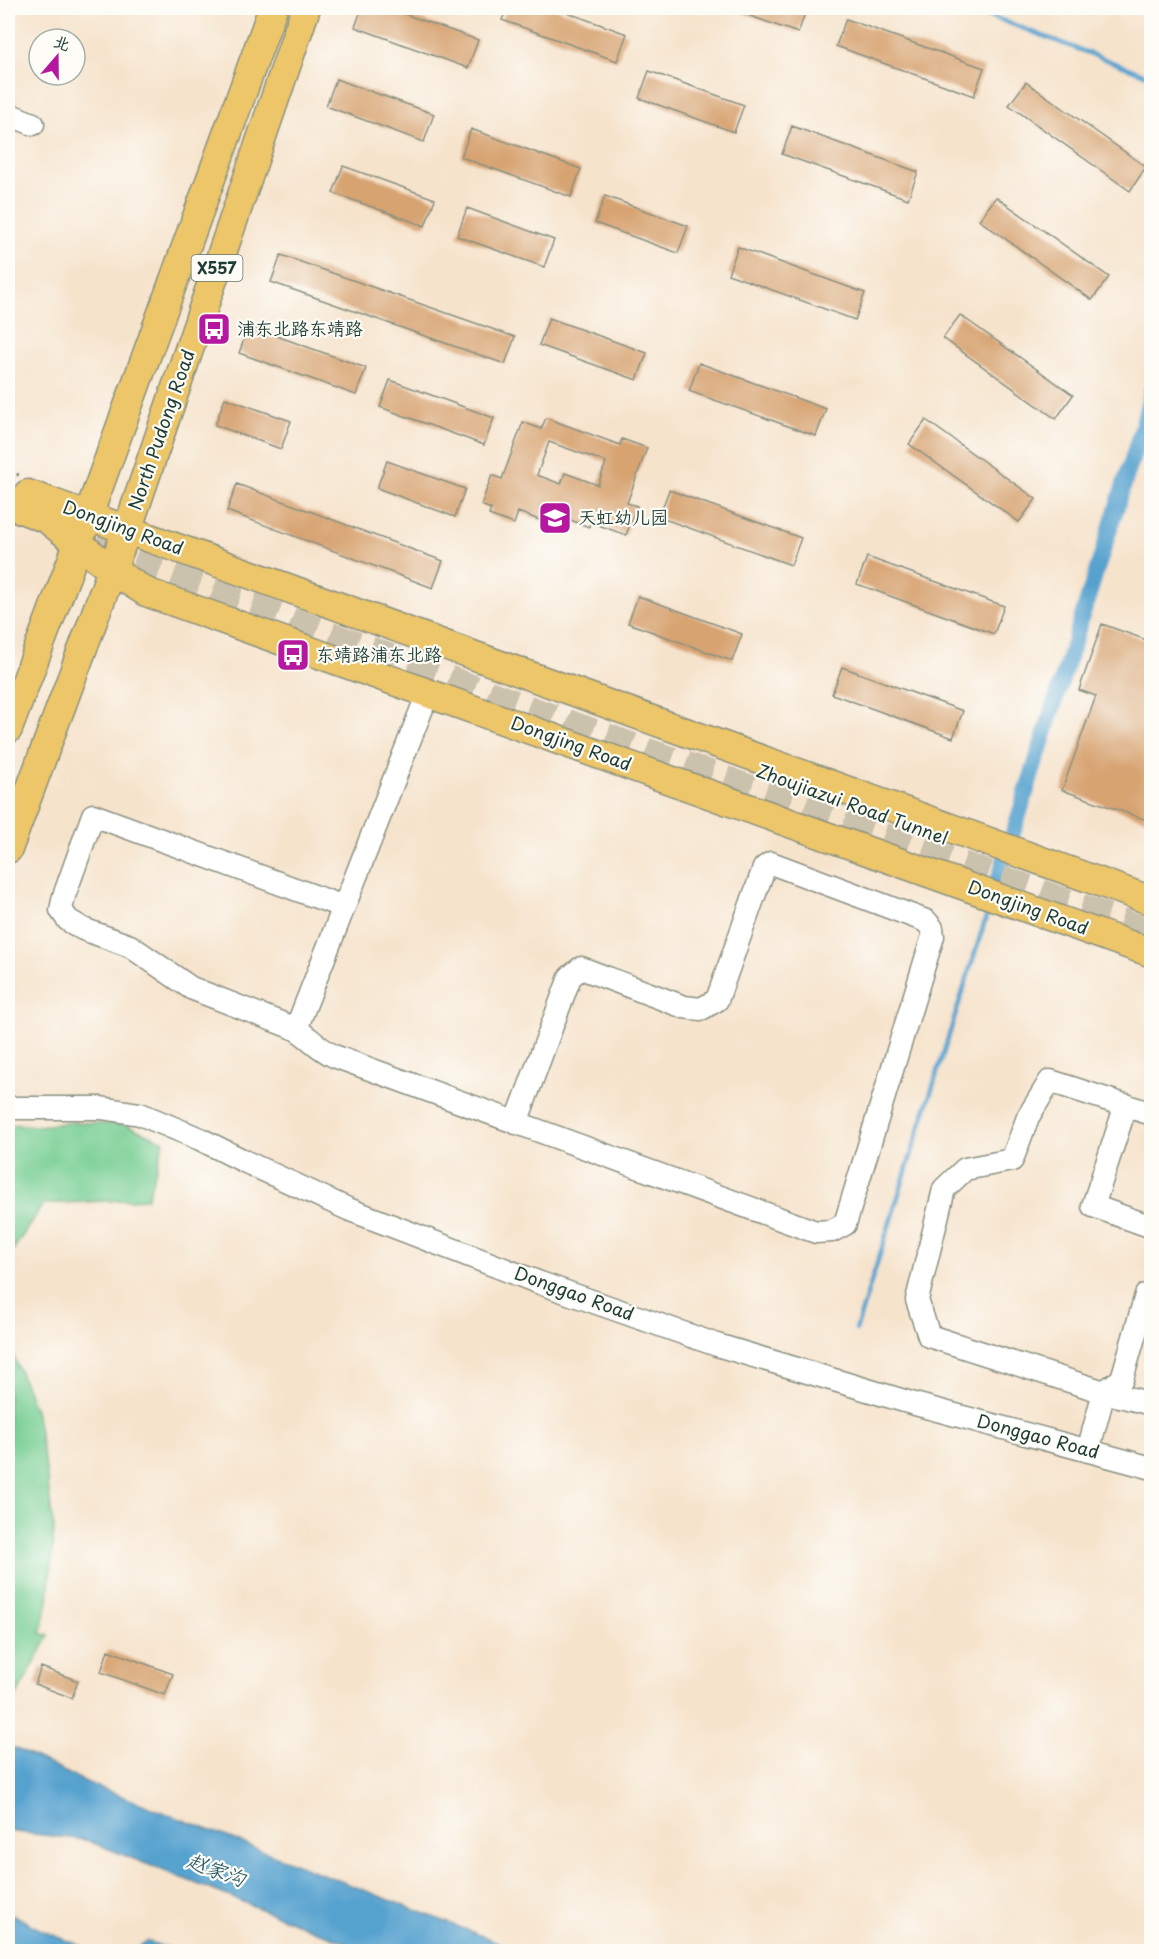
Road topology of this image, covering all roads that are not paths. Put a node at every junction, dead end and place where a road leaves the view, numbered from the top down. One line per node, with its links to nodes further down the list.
1 (273, 8): 7 (main road, X557)
2 (306, 8): 8 (main road, North Pudong Road / X557)
3 (8, 114): 4 (street)
4 (33, 124)
5 (8, 486): 7 (main road, Dongjing Road)
6 (8, 504): 7 (main road, Dongjing Road)
7 (83, 529): 8 (main road, Dongjing Road); 9 (main road, Dongjing Road); 12 (main road, X557)
8 (127, 529): 9 (main road, North Pudong Road); 14 (main road, Dongjing Road)
9 (112, 570): 10 (main road, Dongjing Road); 13 (main road, North Pudong Road)
10 (428, 693): 15 (street); 17 (main road, Dongjing Road)
11 (552, 698): 16 (main road, Zhoujiazui Road Tunnel)
12 (8, 729)
13 (8, 849)
14 (1152, 901)
15 (344, 907): 18 (street); 18 (street)
16 (1152, 910)
17 (1152, 952)
18 (296, 1029): 22 (street)
19 (1126, 1105): 21 (street); 23 (street); 25 (street)
20 (8, 1108): 27 (street, Donggao Road)
21 (1152, 1114)
22 (516, 1124): 22 (street)
23 (1152, 1227)
24 (1146, 1295): 25 (street)
25 (1104, 1392): 26 (street); 27 (street)
26 (1152, 1404)
27 (1088, 1451): 28 (street, Donggao Road)
28 (1152, 1468)

